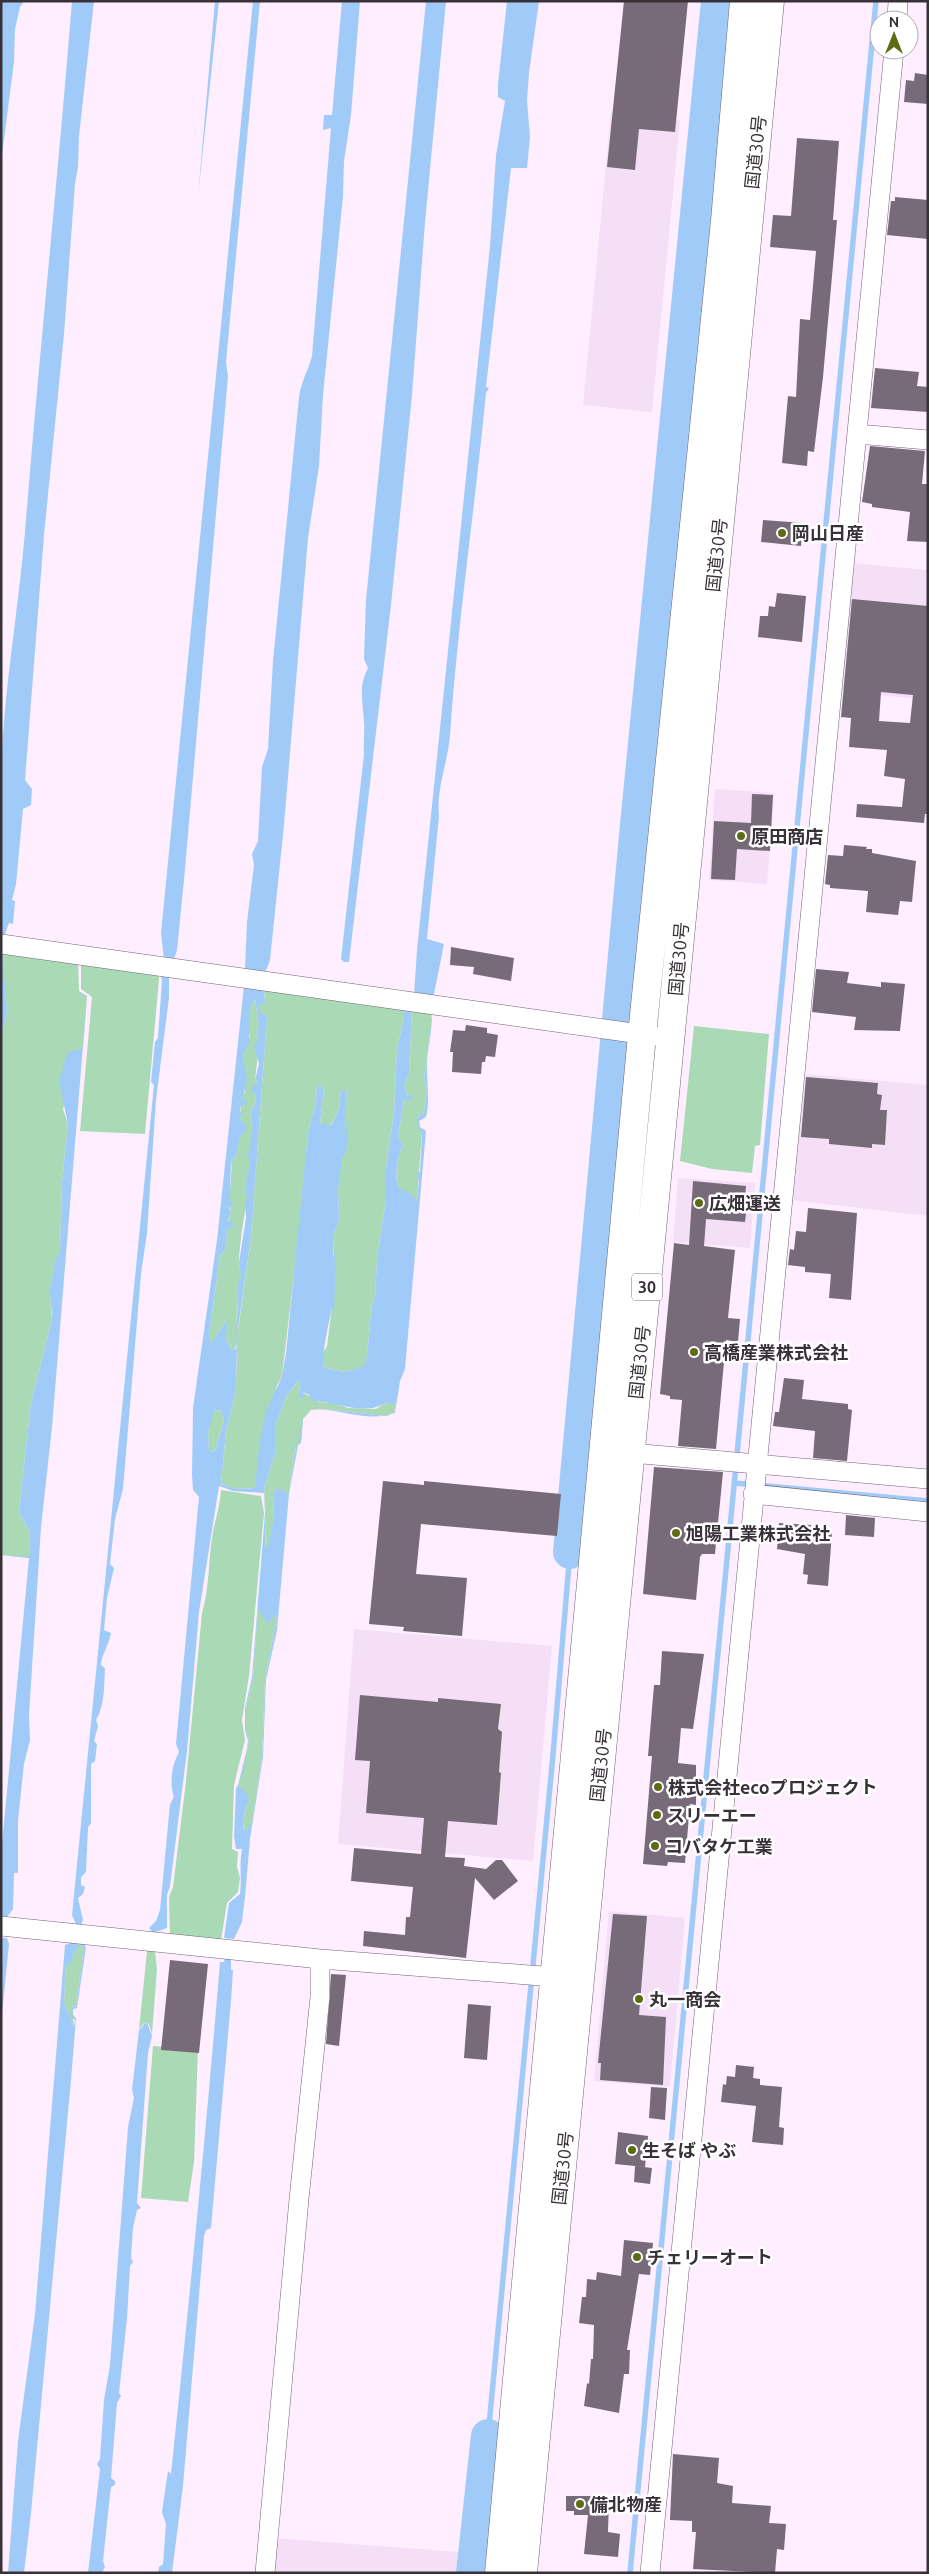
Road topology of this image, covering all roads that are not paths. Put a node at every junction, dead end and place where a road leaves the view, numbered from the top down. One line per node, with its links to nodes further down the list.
1 (744, 1): 7 (highway, 国道30号 / 30)
2 (770, 1): 8 (highway, 国道30号 / 30)
3 (893, 60): 4 (street)
4 (857, 434): 5 (street); 11 (street)
5 (928, 440)
6 (1, 944): 7 (street)
7 (636, 1034): 8 (street); 9 (highway, 国道30号 / 30)
8 (670, 1038): 10 (highway, 国道30号 / 30)
9 (603, 1449): 10 (street); 16 (highway, 国道30号 / 30)
10 (630, 1454): 11 (street); 19 (highway, 国道30号 / 30)
11 (749, 1473): 12 (street); 13 (street); 20 (street)
12 (928, 1479)
13 (928, 1512)
14 (1, 1926): 15 (street)
15 (320, 1959): 16 (street); 17 (street)
16 (550, 1977): 18 (highway, 国道30号 / 30)
17 (265, 2573)
18 (499, 2573)
19 (523, 2573)
20 (650, 2573)

